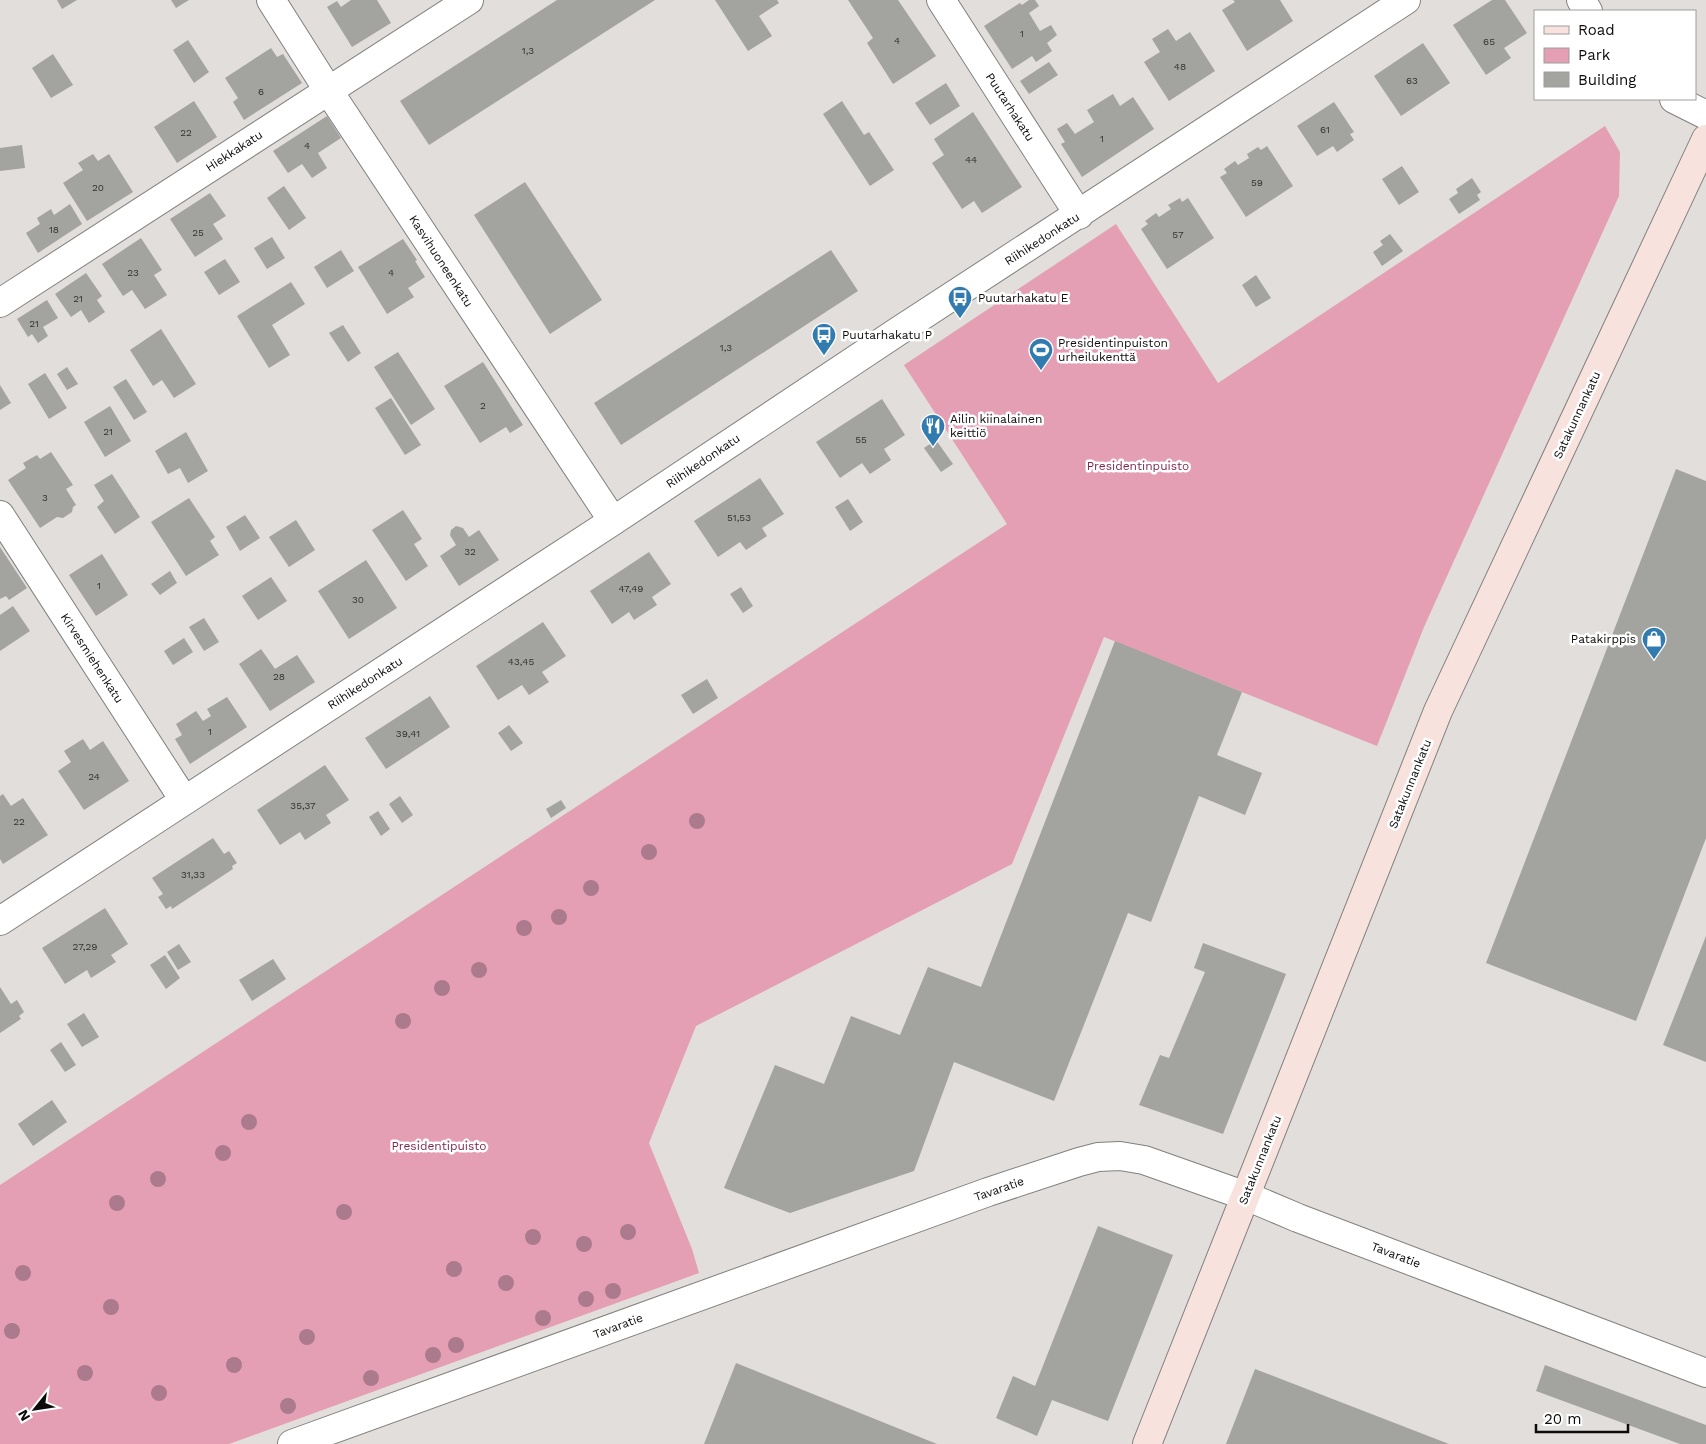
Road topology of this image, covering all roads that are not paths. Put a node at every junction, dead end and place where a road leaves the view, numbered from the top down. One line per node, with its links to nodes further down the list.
1 (271, 0): 5 (street, Kasvihuoneenkatu)
2 (469, 0): 5 (street, Hiekkakatu)
3 (941, 0): 9 (street, Puutarhakatu)
4 (1406, 0): 9 (street, Riihikedonkatu)
5 (328, 90): 10 (street, Hiekkakatu); 12 (street, Kasvihuoneenkatu)
6 (1676, 100): 7 (street)
7 (1706, 115)
8 (1706, 139): 15 (main road, Satakunnankatu)
9 (1079, 214): 12 (street, Riihikedonkatu)
10 (0, 303)
11 (0, 515): 13 (street, Kirvesmiehenkatu)
12 (613, 521): 13 (street, Riihikedonkatu)
13 (184, 800): 14 (street, Riihikedonkatu)
14 (0, 921)
15 (1246, 1196): 16 (street, Tavaratie); 17 (street, Tavaratie); 18 (main road, Satakunnankatu)
16 (1706, 1373)
17 (292, 1444)
18 (1147, 1444)

